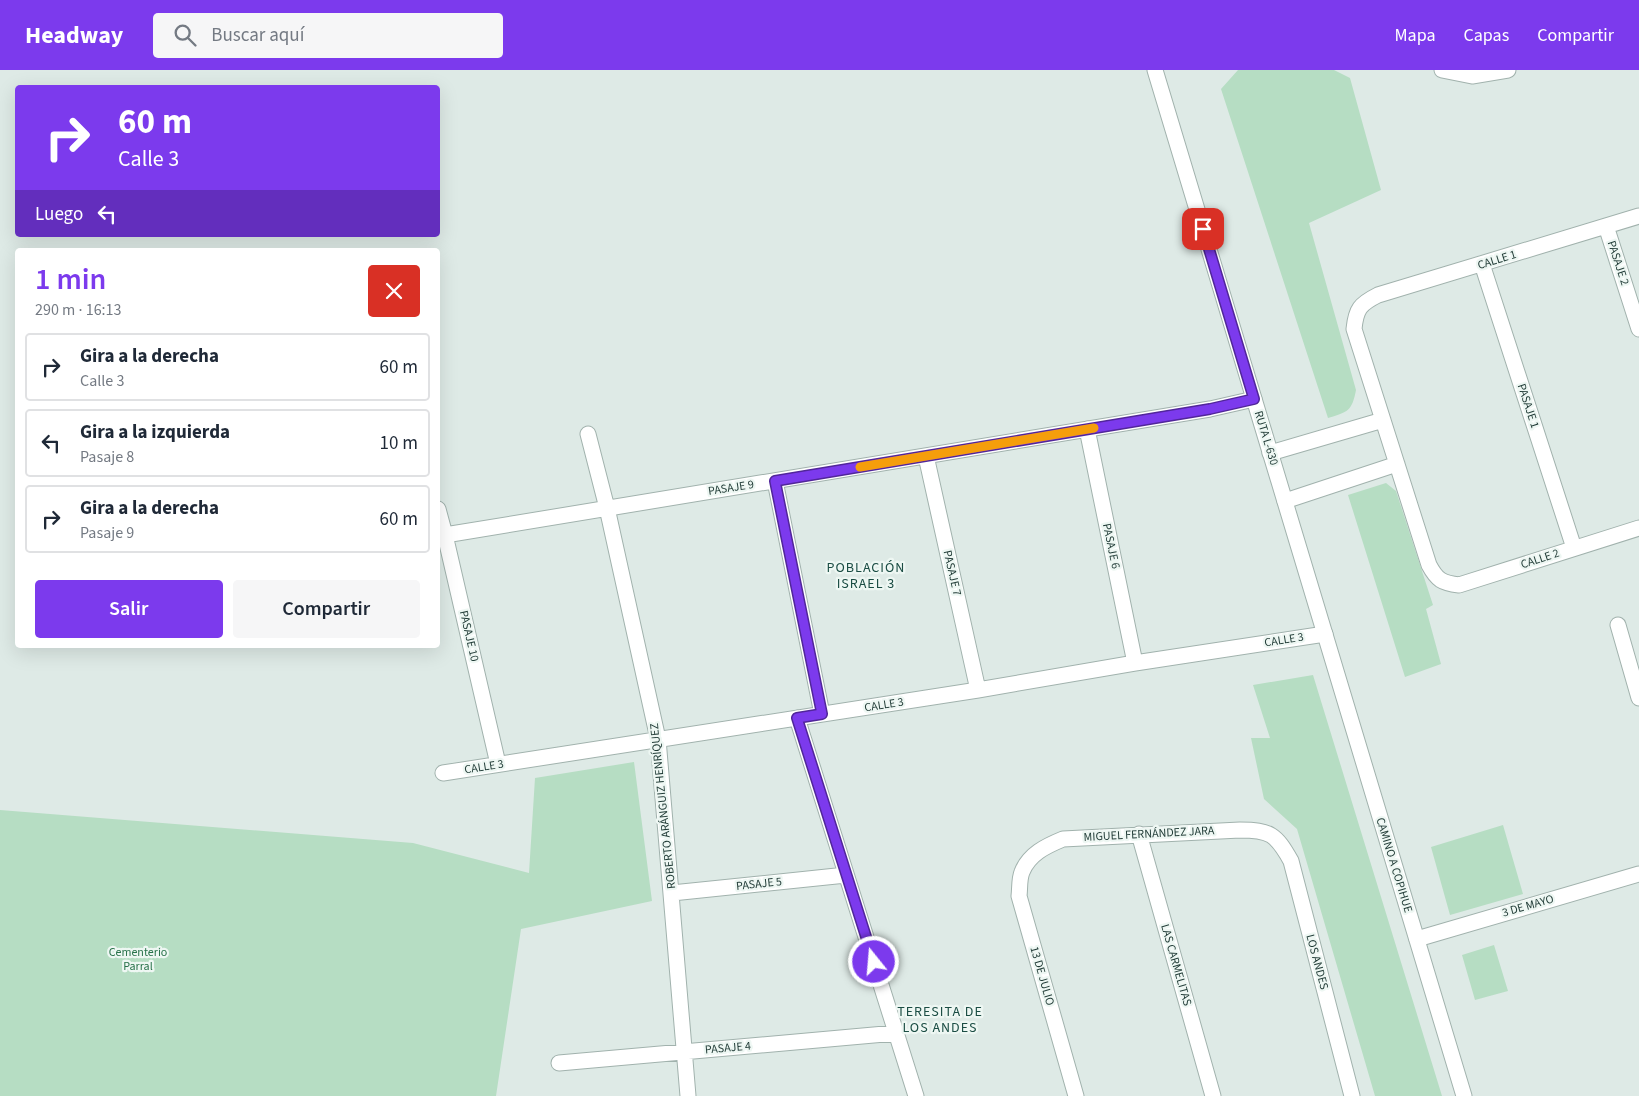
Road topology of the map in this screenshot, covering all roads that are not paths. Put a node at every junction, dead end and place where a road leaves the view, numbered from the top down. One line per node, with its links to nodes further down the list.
1 (1155, 70): 8 (street, RUTA L-630)
2 (1442, 70): 3 (street)
3 (1508, 70)
4 (1639, 216): 5 (street, CALLE 1)
5 (1606, 226): 6 (street, CALLE 1); 7 (street, PASAJE 2)
6 (1482, 264): 9 (street, CALLE 1); 21 (street, PASAJE 1)
7 (1639, 329)
8 (1254, 399): 10 (street, PASAJE 9); 12 (street, RUTA L-630)
9 (1383, 420): 12 (street); 14 (street)
10 (1087, 430): 13 (street, PASAJE 9); 24 (street, PASAJE 6)
11 (588, 434): 17 (street, ROBERTO ARÁNGUIZ HENRÍQUEZ)
12 (1270, 453): 16 (street, RUTA L-630)
13 (926, 456): 15 (street, PASAJE 9); 25 (street, PASAJE 7)
14 (1397, 464): 16 (street); 21 (street, CALLE 2)
15 (775, 481): 17 (street, PASAJE 9); 27 (street)
16 (1285, 501): 23 (street, RUTA L-630)
17 (606, 508): 20 (street, PASAJE 9); 29 (street, ROBERTO ARÁNGUIZ HENRÍQUEZ)
18 (440, 516): 20 (street, PASAJE 10)
19 (1639, 528): 21 (street, CALLE 2)
20 (445, 535): 30 (street, PASAJE 10)
21 (1574, 548)
22 (1618, 625): 26 (street)
23 (1325, 634): 24 (street, CALLE 3); 38 (street, CAMINO A COPIHUE)
24 (1135, 663): 25 (street, CALLE 3)
25 (978, 690): 27 (street, CALLE 3)
26 (1639, 698)
27 (822, 714): 28 (street, CALLE 3)
28 (797, 718): 29 (street, CALLE 3); 36 (street)
29 (658, 739): 30 (street, CALLE 3); 37 (street, ROBERTO ARÁNGUIZ HENRÍQUEZ)
30 (498, 764): 31 (street, CALLE 3)
31 (443, 773)
32 (1139, 834): 33 (street, MIGUEL FERNÁNDEZ JARA); 34 (street, MIGUEL FERNÁNDEZ JARA); 45 (street, LAS CARMELITAS)
33 (1271, 834): 46 (street, LOS ANDES)
34 (1031, 858): 44 (street, 13 DE JULIO)
35 (1639, 874): 38 (street, 3 DE MAYO)
36 (846, 875): 37 (street, PASAJE 5); 39 (street)
37 (672, 893): 40 (street, ROBERTO ARÁNGUIZ HENRÍQUEZ)
38 (1417, 939): 47 (street, CAMINO A COPIHUE)
39 (896, 1033): 40 (street, PASAJE 4); 43 (street)
40 (684, 1052): 41 (street, PASAJE 4); 42 (street, ROBERTO ARÁNGUIZ HENRÍQUEZ)
41 (559, 1063)
42 (688, 1096)
43 (916, 1096)
44 (1076, 1096)
45 (1213, 1096)
46 (1352, 1096)
47 (1464, 1096)

